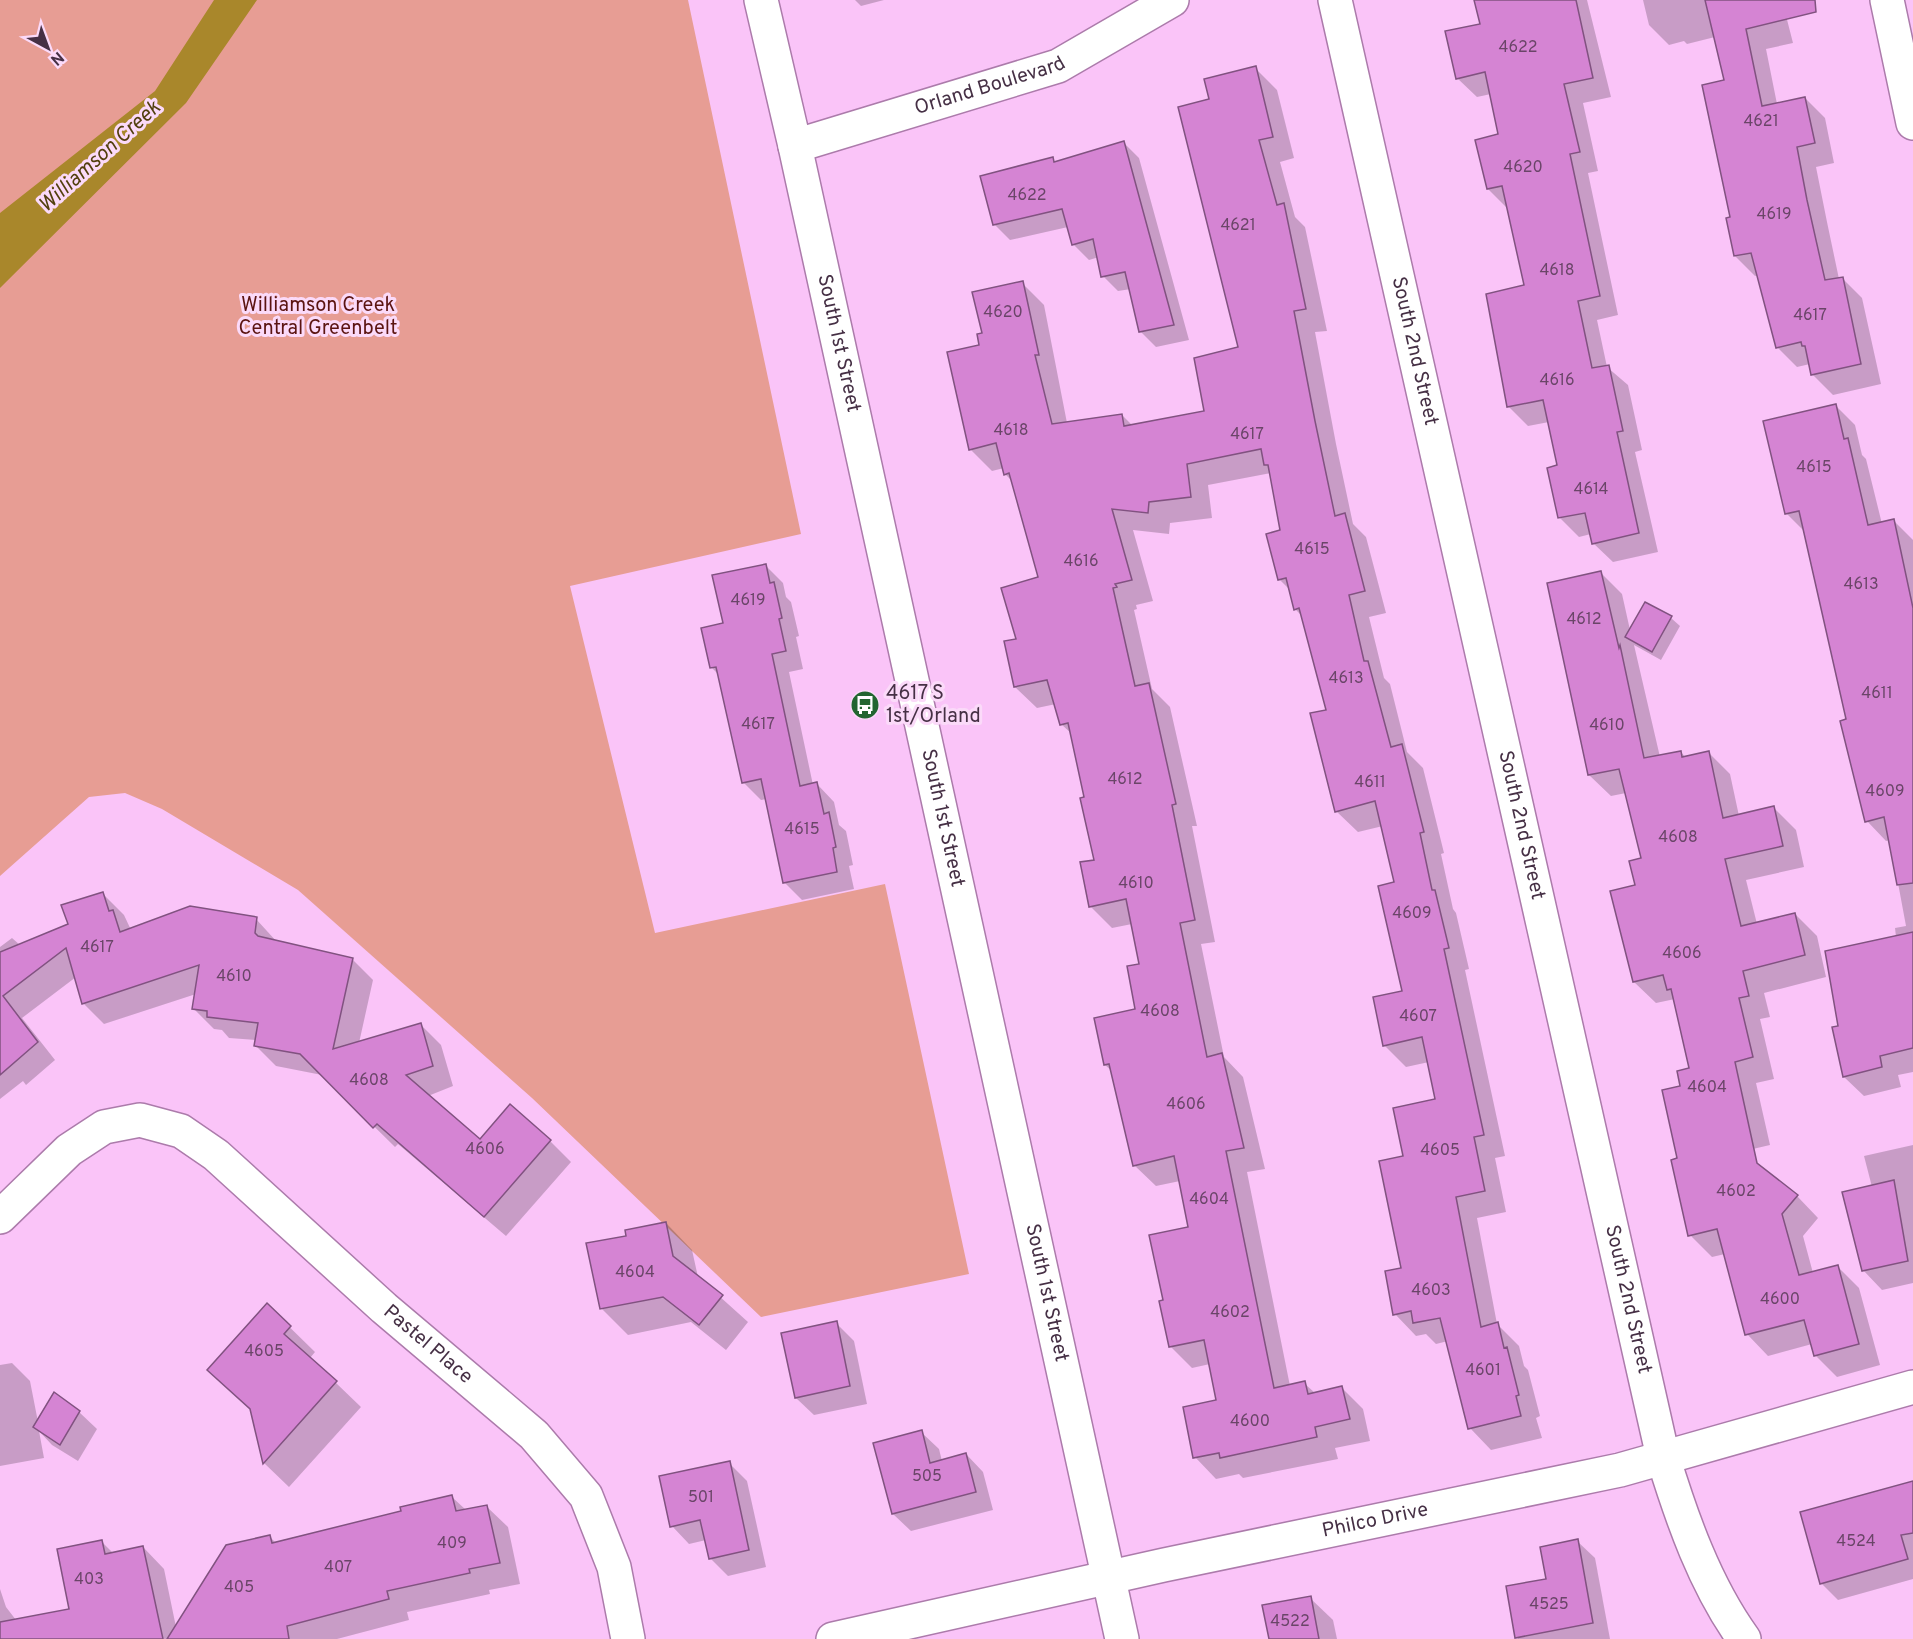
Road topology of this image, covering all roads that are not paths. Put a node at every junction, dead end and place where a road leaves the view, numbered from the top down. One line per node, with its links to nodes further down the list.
1 (761, 0): 6 (street, South 1st Street)
2 (1172, 0): 6 (street, Orland Boulevard)
3 (1335, 0): 9 (street, South 2nd Street)
4 (1887, 0): 5 (street)
5 (1913, 123)
6 (795, 146): 10 (street, South 1st Street)
7 (0, 1217): 11 (street, Pastel Place)
8 (1913, 1388): 9 (street, Philco Drive)
9 (1663, 1456): 10 (street, Philco Drive); 14 (street, South 2nd Street)
10 (1109, 1579): 12 (street, Philco Drive); 13 (street, South 1st Street)
11 (628, 1639)
12 (833, 1639)
13 (1122, 1639)
14 (1744, 1639)

